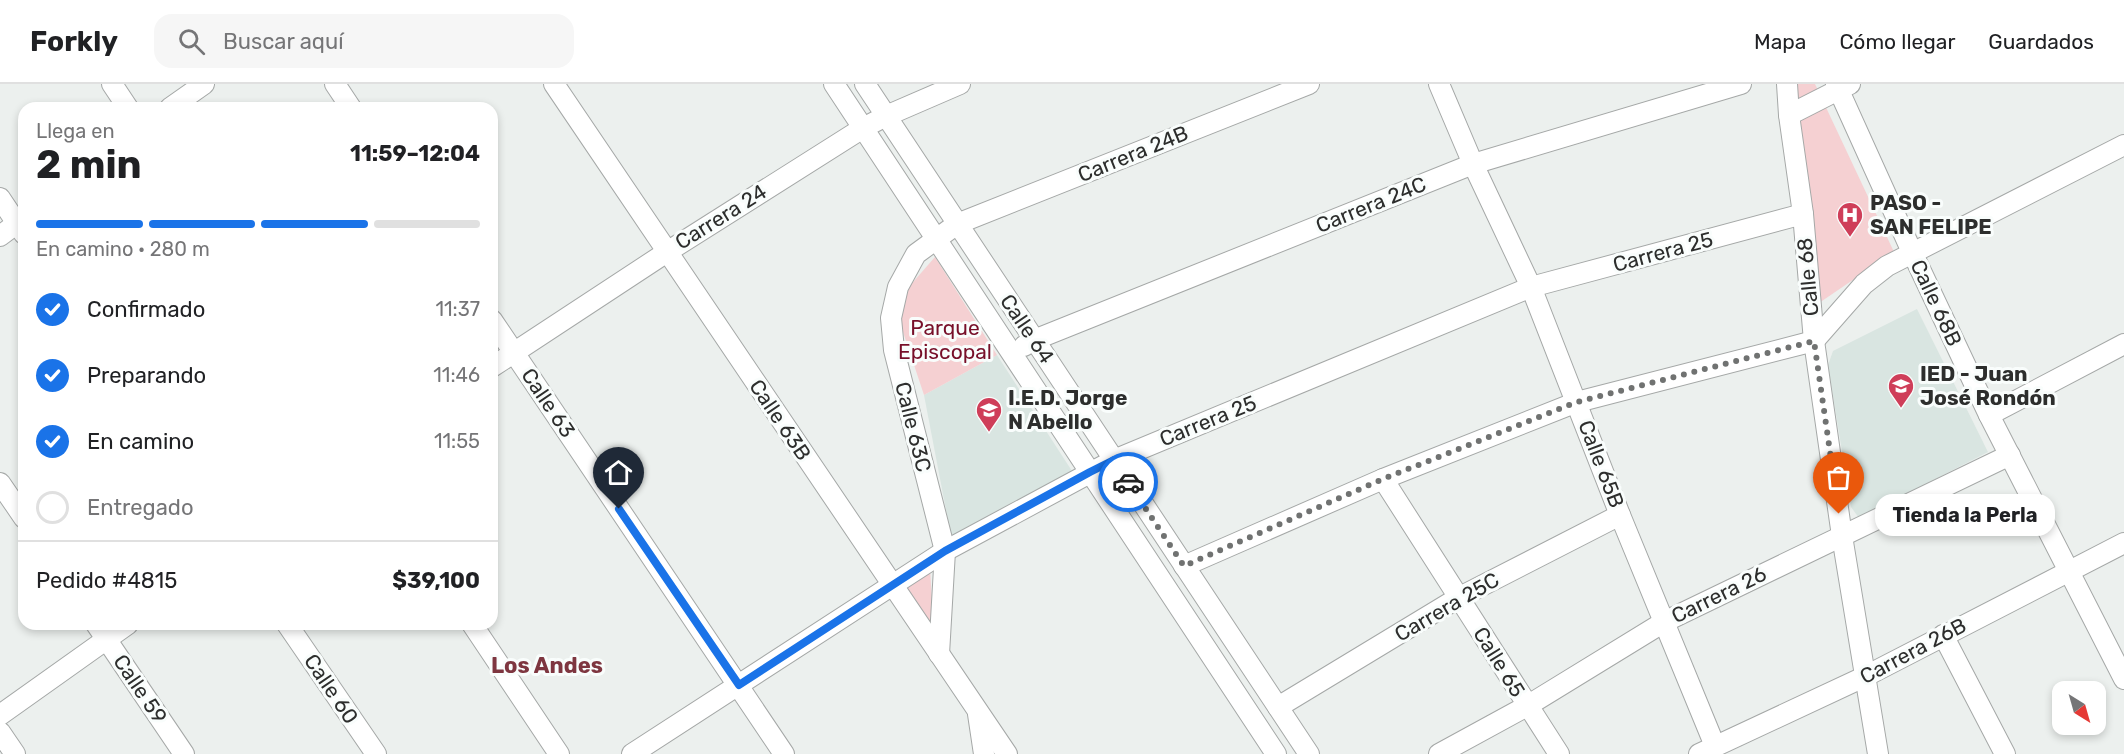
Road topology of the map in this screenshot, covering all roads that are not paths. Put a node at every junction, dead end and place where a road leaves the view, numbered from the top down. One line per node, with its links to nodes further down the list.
1 (112, 84): 13 (street)
2 (204, 84): 14 (street)
3 (335, 84): 15 (street)
4 (554, 84): 28 (street, Calle 63B)
5 (834, 84): 18 (street, Calle 64)
6 (865, 84): 17 (street, Calle 64)
7 (960, 84): 17 (street, Carrera 24)
8 (1309, 84): 24 (street, Carrera 24B)
9 (1439, 84): 20 (street, Calle 65B)
10 (1741, 84): 20 (street, Carrera 24C)
11 (1786, 84): 16 (street, Calle 68)
12 (1842, 86): 16 (street); 29 (street, Calle 68B)
13 (124, 102)
14 (178, 102)
15 (347, 102)
16 (1789, 115): 22 (street, Calle 68)
17 (886, 116): 18 (street, Carrera 24); 24 (street, Calle 64)
18 (863, 128): 27 (street, Calle 64); 28 (street, Carrera 24)
19 (2124, 145): 29 (street)
20 (1473, 164): 30 (street, Calle 65B); 32 (street, Carrera 24C)
21 (0, 198): 23 (street)
22 (1803, 214): 30 (street, Carrera 25); 33 (street, Calle 68)
23 (18, 220)
24 (957, 224): 27 (street, Calle 63C); 32 (street, Calle 64)
25 (18, 227): 26 (street)
26 (0, 236)
27 (936, 238): 36 (street, Calle 64); 49 (street, Calle 63C)
28 (667, 252): 35 (street, Carrera 24); 52 (street, Calle 63B)
29 (1912, 252): 33 (street); 39 (street, Calle 68B)
30 (1531, 288): 38 (street, Calle 65B); 41 (street, Carrera 25)
31 (498, 329): 35 (street, Calle 63)
32 (1034, 340): 36 (street, Carrera 24C); 41 (street, Calle 64)
33 (1814, 341): 38 (street); 47 (street, Calle 68)
34 (2124, 344): 39 (street)
35 (513, 352): 37 (street, Carrera 24); 64 (street, Calle 63)
36 (1012, 353): 42 (street, Calle 64)
37 (498, 363)
38 (1577, 402): 43 (street); 46 (street, Calle 65B)
39 (1989, 415): 40 (street, Calle 68B)
40 (2010, 455): 47 (street, Carrera 26); 51 (street, Calle 68B)
41 (1114, 460): 42 (street, Carrera 25); 50 (street, Calle 64)
42 (1090, 472): 49 (street, Carrera 25); 55 (street, Calle 64)
43 (1383, 479): 50 (street); 53 (street, Calle 65)
44 (0, 483): 45 (street)
45 (18, 509)
46 (1620, 515): 53 (street, Carrera 25C); 56 (street, Calle 65B)
47 (1842, 536): 56 (street, Carrera 26); 62 (street, Calle 68)
48 (2124, 543): 51 (street, Carrera 26B)
49 (945, 551): 52 (street, Carrera 25); 61 (street, Calle 63C)
50 (1184, 566): 54 (street, Calle 64)
51 (2069, 571): 60 (street, Carrera 26B); 63 (street, Calle 68B)
52 (892, 586): 61 (street, Calle 63B); 64 (street, Carrera 25)
53 (1458, 598): 65 (street, Calle 65); 66 (street, Carrera 25C)
54 (1208, 602): 55 (street); 66 (street, Calle 64)
55 (1184, 616): 79 (street, Calle 64)
56 (1664, 622): 65 (street, Carrera 26); 70 (street, Calle 65B)
57 (291, 630): 73 (street, Calle 60)
58 (476, 630): 74 (street)
59 (101, 632): 68 (street); 72 (street, Calle 59)
60 (1943, 635): 62 (street, Carrera 26B); 84 (street)
61 (939, 654): 67 (street, Calle 63B)
62 (1866, 676): 70 (street, Carrera 26B); 83 (street, Calle 68)
63 (2124, 679)
64 (739, 685): 75 (street, Carrera 25); 76 (street, Calle 63)
65 (1527, 706): 81 (street, Carrera 26); 82 (street, Calle 65)
66 (1278, 707): 80 (street, Calle 64)
67 (977, 709): 77 (street); 78 (street, Calle 63B)
68 (0, 716)
69 (0, 732): 71 (street)
70 (1707, 750)
71 (15, 754)
72 (184, 754)
73 (376, 754)
74 (558, 754)
75 (632, 754)
76 (784, 754)
77 (984, 754)
78 (1007, 754)
79 (1276, 754)
80 (1309, 754)
81 (1439, 754)
82 (1559, 754)
83 (1878, 754)
84 (2005, 754)

